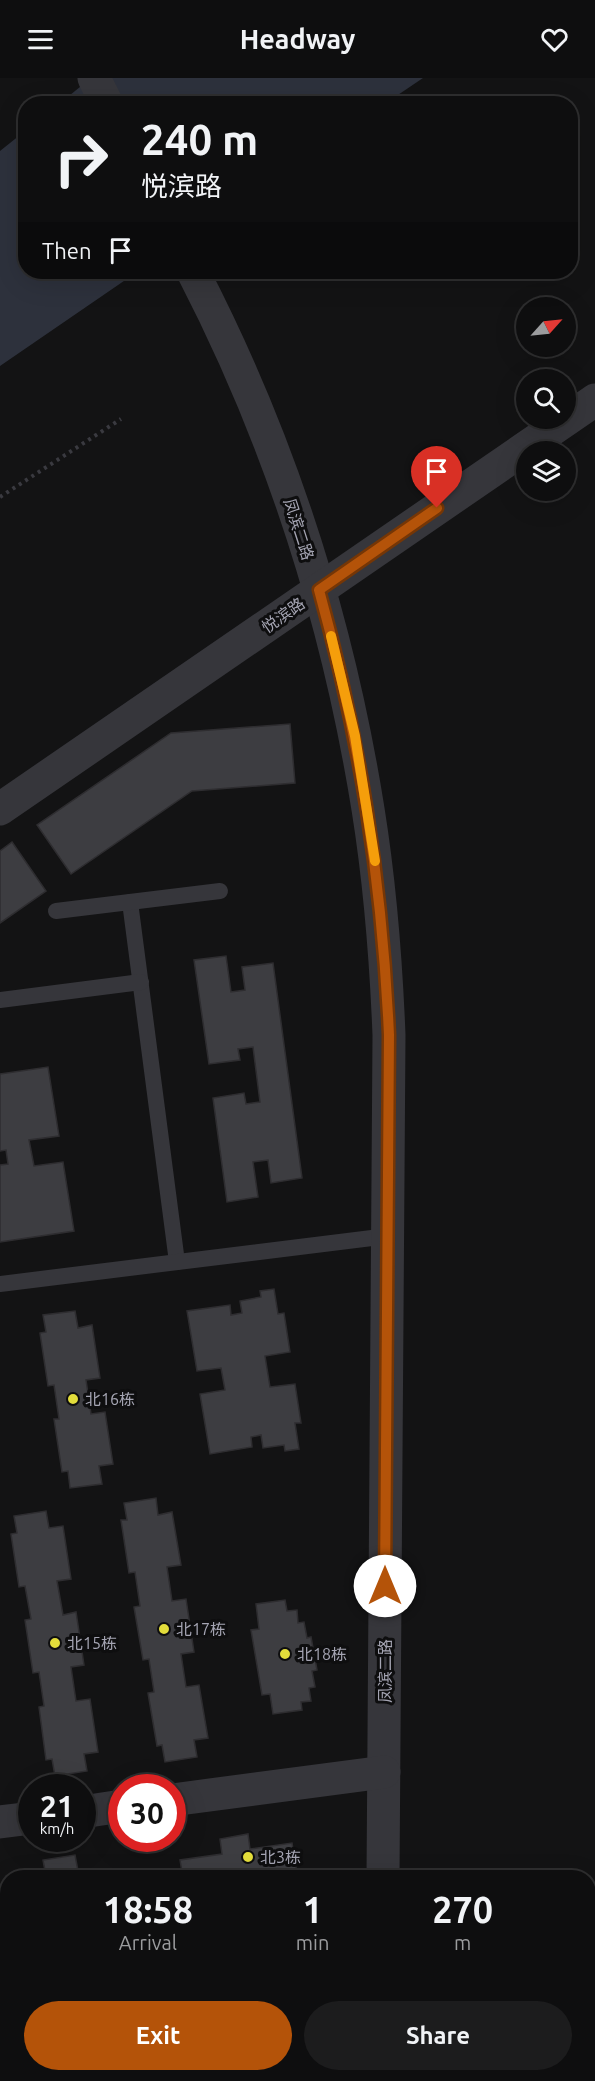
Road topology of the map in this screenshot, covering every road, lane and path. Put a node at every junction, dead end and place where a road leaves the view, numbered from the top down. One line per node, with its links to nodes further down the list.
1 (94, 78): 2 (street)
2 (103, 96)
3 (197, 279): 7 (street, 凤滨二路)
4 (595, 400): 7 (street, 悦滨路)
5 (121, 419): 6 (path)
6 (0, 497)
7 (319, 590): 8 (street, 悦滨路); 14 (street, 凤滨二路)
8 (0, 809)
9 (220, 891): 10 (lane)
10 (130, 902): 11 (lane); 12 (lane)
11 (56, 911)
12 (141, 982): 13 (lane); 15 (lane)
13 (0, 1000)
14 (388, 1236): 15 (lane); 17 (street, 凤滨二路)
15 (177, 1262): 16 (lane)
16 (0, 1284)
17 (384, 1772): 18 (street); 21 (street, 凤滨二路)
18 (186, 1798)
19 (18, 1820): 20 (street)
20 (0, 1822)
21 (383, 1870)

